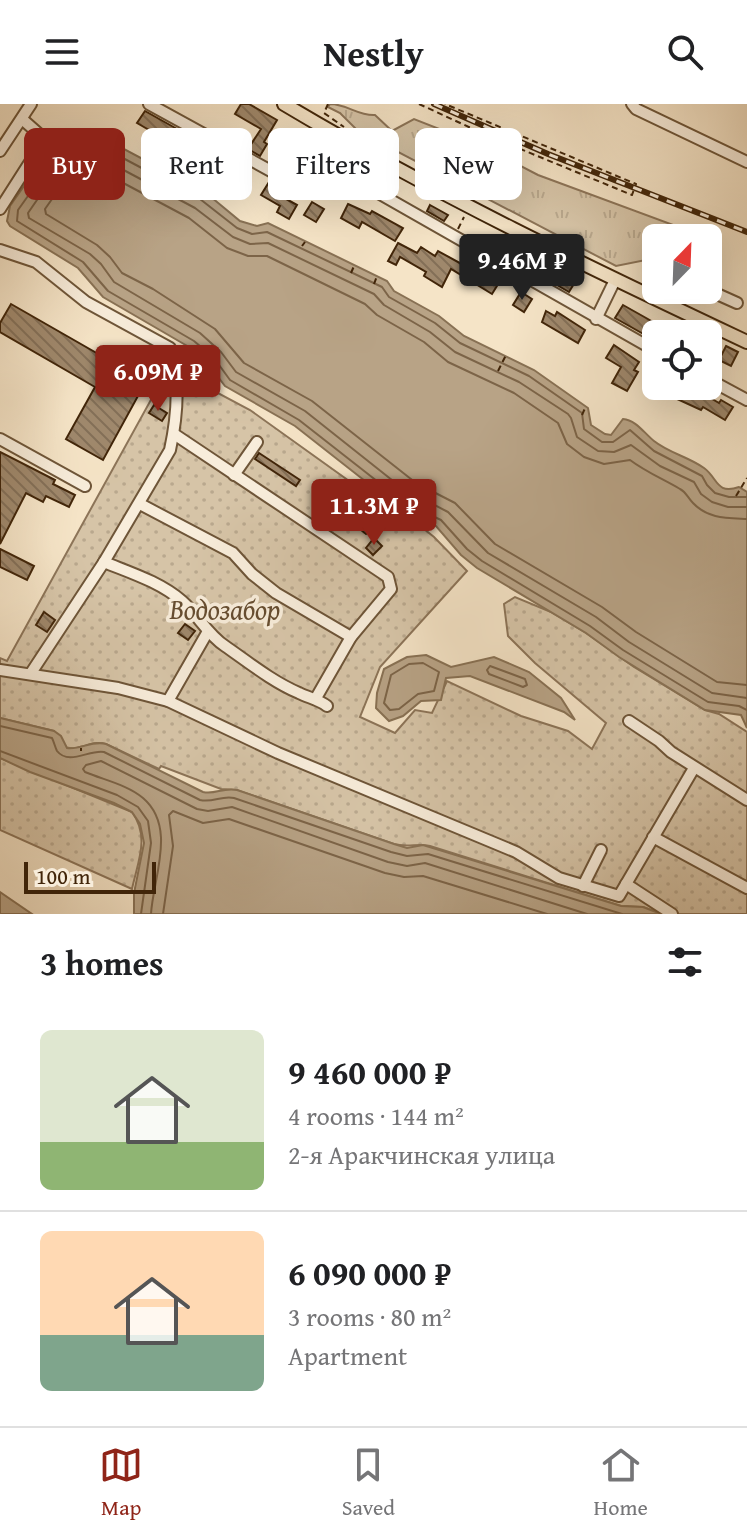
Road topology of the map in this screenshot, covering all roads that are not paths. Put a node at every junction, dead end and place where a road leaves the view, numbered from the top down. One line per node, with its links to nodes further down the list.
1 (31, 104): 5 (street)
2 (149, 104): 9 (street)
3 (284, 104): 6 (main road)
4 (632, 104): 8 (street)
5 (22, 119): 7 (street); 12 (street)
6 (325, 128)
7 (0, 151)
8 (747, 162)
9 (268, 169)
10 (399, 172): 14 (main road)
11 (390, 200): 17 (street)
12 (0, 209)
13 (0, 250): 22 (street)
14 (615, 280): 17 (street); 18 (main road)
15 (722, 296): 16 (street)
16 (737, 303)
17 (596, 319): 19 (street)
18 (747, 342)
19 (642, 344)
20 (722, 387): 21 (street)
21 (747, 400)
22 (174, 434): 25 (street); 27 (street)
23 (0, 439): 26 (street)
24 (257, 442): 25 (street)
25 (234, 475): 30 (street)
26 (85, 486)
27 (140, 504): 28 (street); 30 (street)
28 (104, 562): 29 (street); 32 (street)
29 (207, 633): 33 (street); 34 (street)
30 (351, 637): 33 (street)
31 (0, 670): 32 (street)
32 (31, 673): 34 (street)
33 (316, 698): 35 (street)
34 (168, 701): 42 (street)
35 (327, 706)
36 (629, 721): 37 (street)
37 (694, 768): 38 (street); 39 (street)
38 (747, 800)
39 (653, 837): 41 (street); 43 (street)
40 (601, 850): 42 (street)
41 (626, 884): 42 (street); 44 (street)
42 (583, 886)
43 (747, 888)
44 (672, 914)

